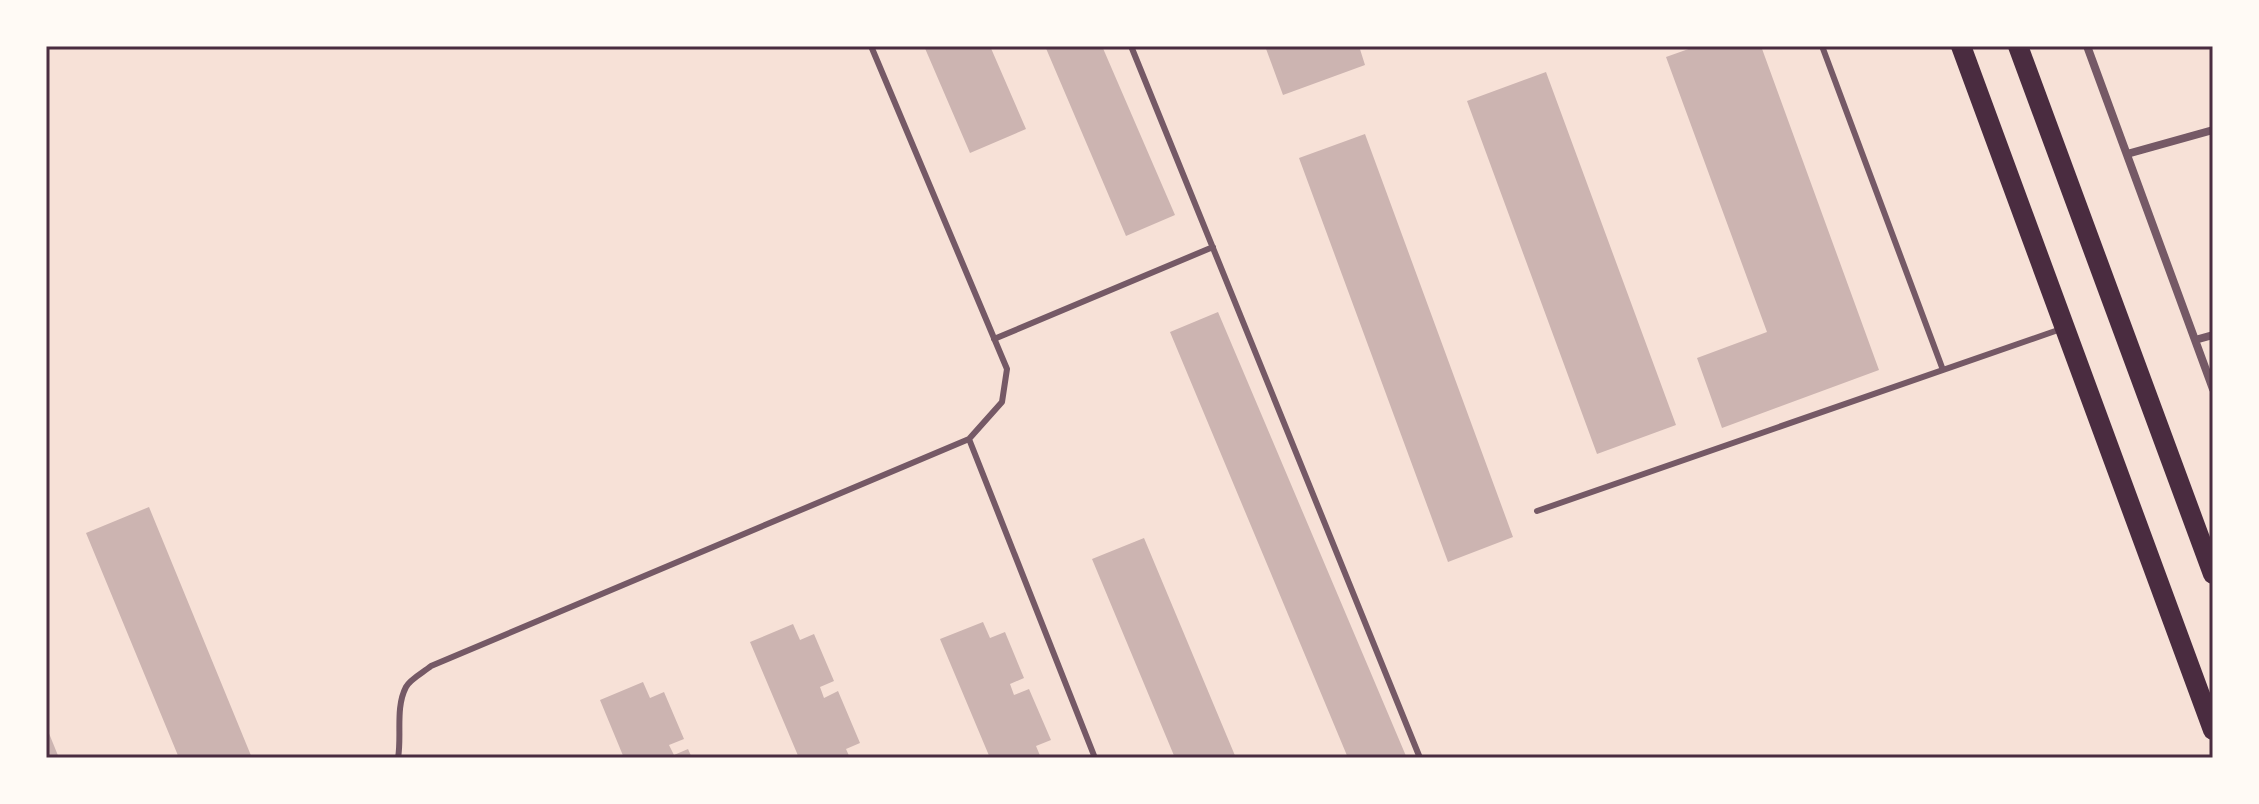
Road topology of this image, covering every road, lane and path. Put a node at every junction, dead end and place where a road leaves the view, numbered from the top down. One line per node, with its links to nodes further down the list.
1 (871, 46): 12 (lane)
2 (1131, 46): 9 (lane)
3 (1822, 46): 14 (lane)
4 (1961, 46): 10 (main road)
5 (2018, 46): 18 (main road)
6 (2087, 46): 8 (street)
7 (2213, 130): 8 (street)
8 (2127, 154): 13 (street)
9 (1213, 247): 12 (lane); 22 (lane)
10 (2065, 328): 14 (lane); 19 (main road)
11 (2213, 335): 13 (street)
12 (994, 339): 16 (lane)
13 (2195, 340): 15 (street)
14 (1943, 370): 17 (lane)
15 (2213, 389)
16 (969, 439): 20 (lane); 21 (lane)
17 (1537, 511)
18 (2213, 574)
19 (2213, 730)
20 (398, 758)
21 (1095, 758)
22 (1420, 758)

